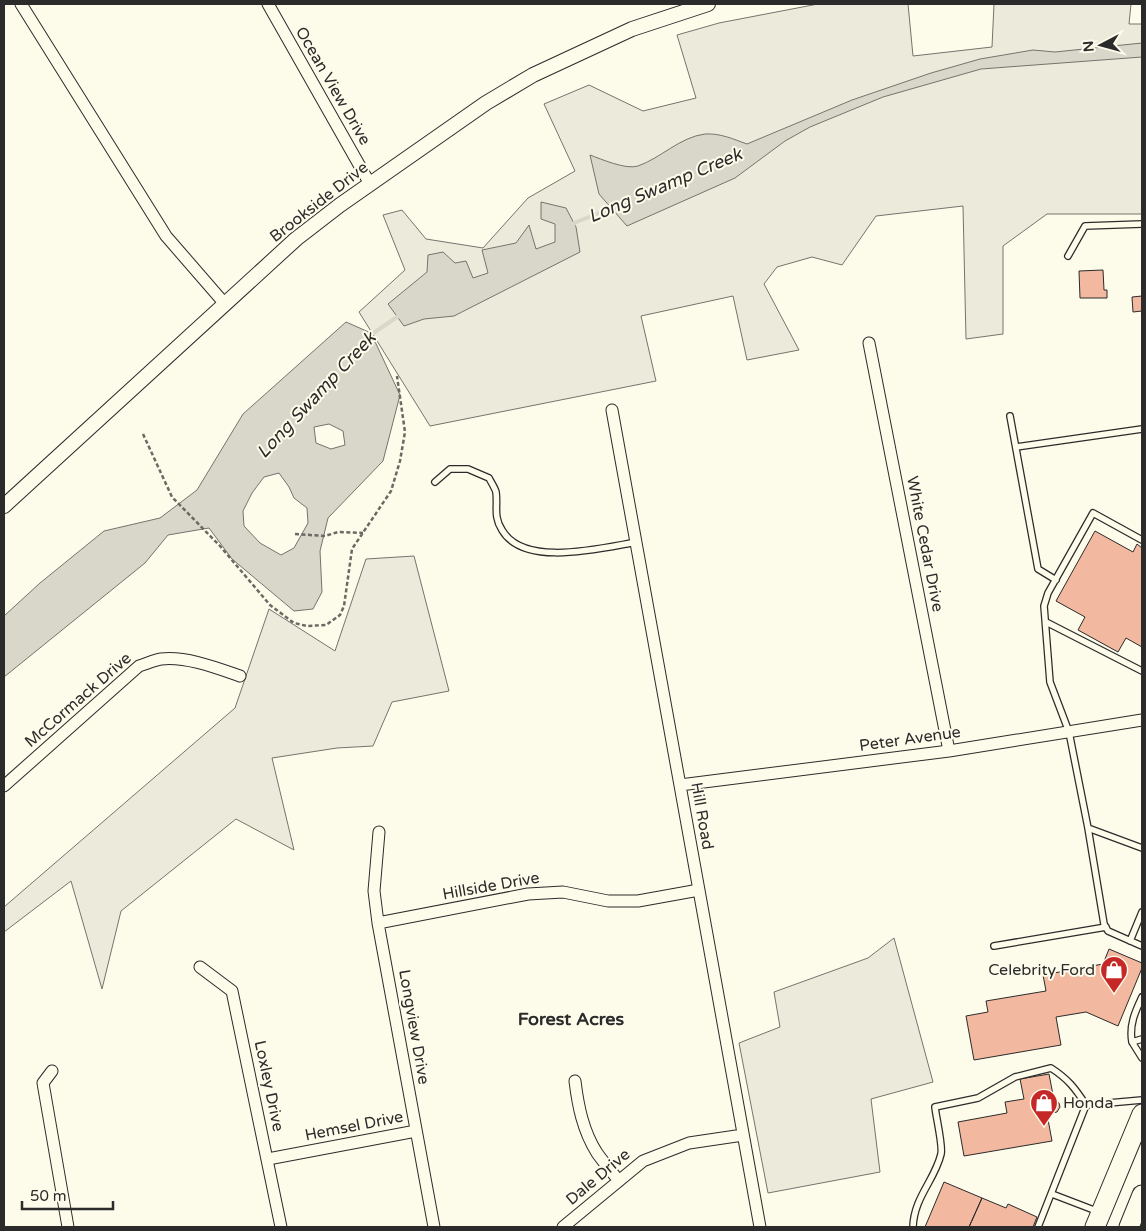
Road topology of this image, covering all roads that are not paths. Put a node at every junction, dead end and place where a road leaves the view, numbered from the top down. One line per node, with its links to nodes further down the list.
1 (21, 4): 8 (street)
2 (268, 4): 5 (street, Ocean View Drive)
3 (708, 4): 4 (street, Brookside Drive)
4 (691, 6): 5 (street, Brookside Drive)
5 (370, 184): 8 (street, Brookside Drive)
6 (1142, 224): 7 (lane)
7 (1068, 256)
8 (225, 304): 15 (street, Brookside Drive)
9 (869, 343): 24 (street, White Cedar Drive)
10 (612, 410): 17 (street, Hill Road)
11 (1010, 416): 13 (lane)
12 (1142, 429): 13 (lane)
13 (1016, 447): 18 (lane)
14 (435, 482): 17 (lane)
15 (4, 506)
16 (1142, 540): 18 (lane)
17 (637, 542): 25 (street, Hill Road)
18 (1056, 580): 19 (lane)
19 (1046, 622): 20 (lane); 23 (lane)
20 (1142, 671)
21 (240, 676): 26 (street, McCormack Drive)
22 (1142, 720): 23 (street, Peter Avenue)
23 (1069, 732): 24 (street, Peter Avenue); 27 (lane)
24 (949, 751): 25 (street, Peter Avenue)
25 (680, 785): 30 (street, Hill Road)
26 (4, 786)
27 (1088, 828): 29 (lane); 33 (lane)
28 (379, 832): 32 (street, Longview Drive)
29 (1142, 848)
30 (699, 890): 32 (street, Hillside Drive); 48 (street, Hill Road)
31 (1142, 912): 34 (lane)
32 (378, 923): 47 (street, Longview Drive)
33 (1106, 928): 34 (lane); 35 (lane)
34 (1130, 941): 36 (lane)
35 (994, 946)
36 (1142, 946)
37 (200, 967): 49 (street, Loxley Drive)
38 (1142, 997): 40 (lane)
39 (1142, 1039): 40 (lane)
40 (1132, 1042): 41 (lane)
41 (1142, 1058)
42 (52, 1071): 55 (street)
43 (575, 1081): 50 (street)
44 (1142, 1100): 45 (lane)
45 (1086, 1105): 51 (lane); 59 (lane)
46 (1142, 1114): 53 (highway)
47 (416, 1131): 49 (street, Hemsel Drive); 57 (street, Longview Drive)
48 (743, 1135): 50 (street, Dale Drive); 58 (street, Hill Road)
49 (268, 1159): 56 (street, Loxley Drive)
50 (619, 1181): 54 (street, Dale Drive)
51 (1052, 1194): 53 (lane); 60 (lane)
52 (1142, 1195): 61 (highway)
53 (1098, 1220)
54 (569, 1225)
55 (68, 1227)
56 (281, 1227)
57 (434, 1227)
58 (760, 1227)
59 (913, 1227)
60 (1038, 1227)
61 (1129, 1227)

